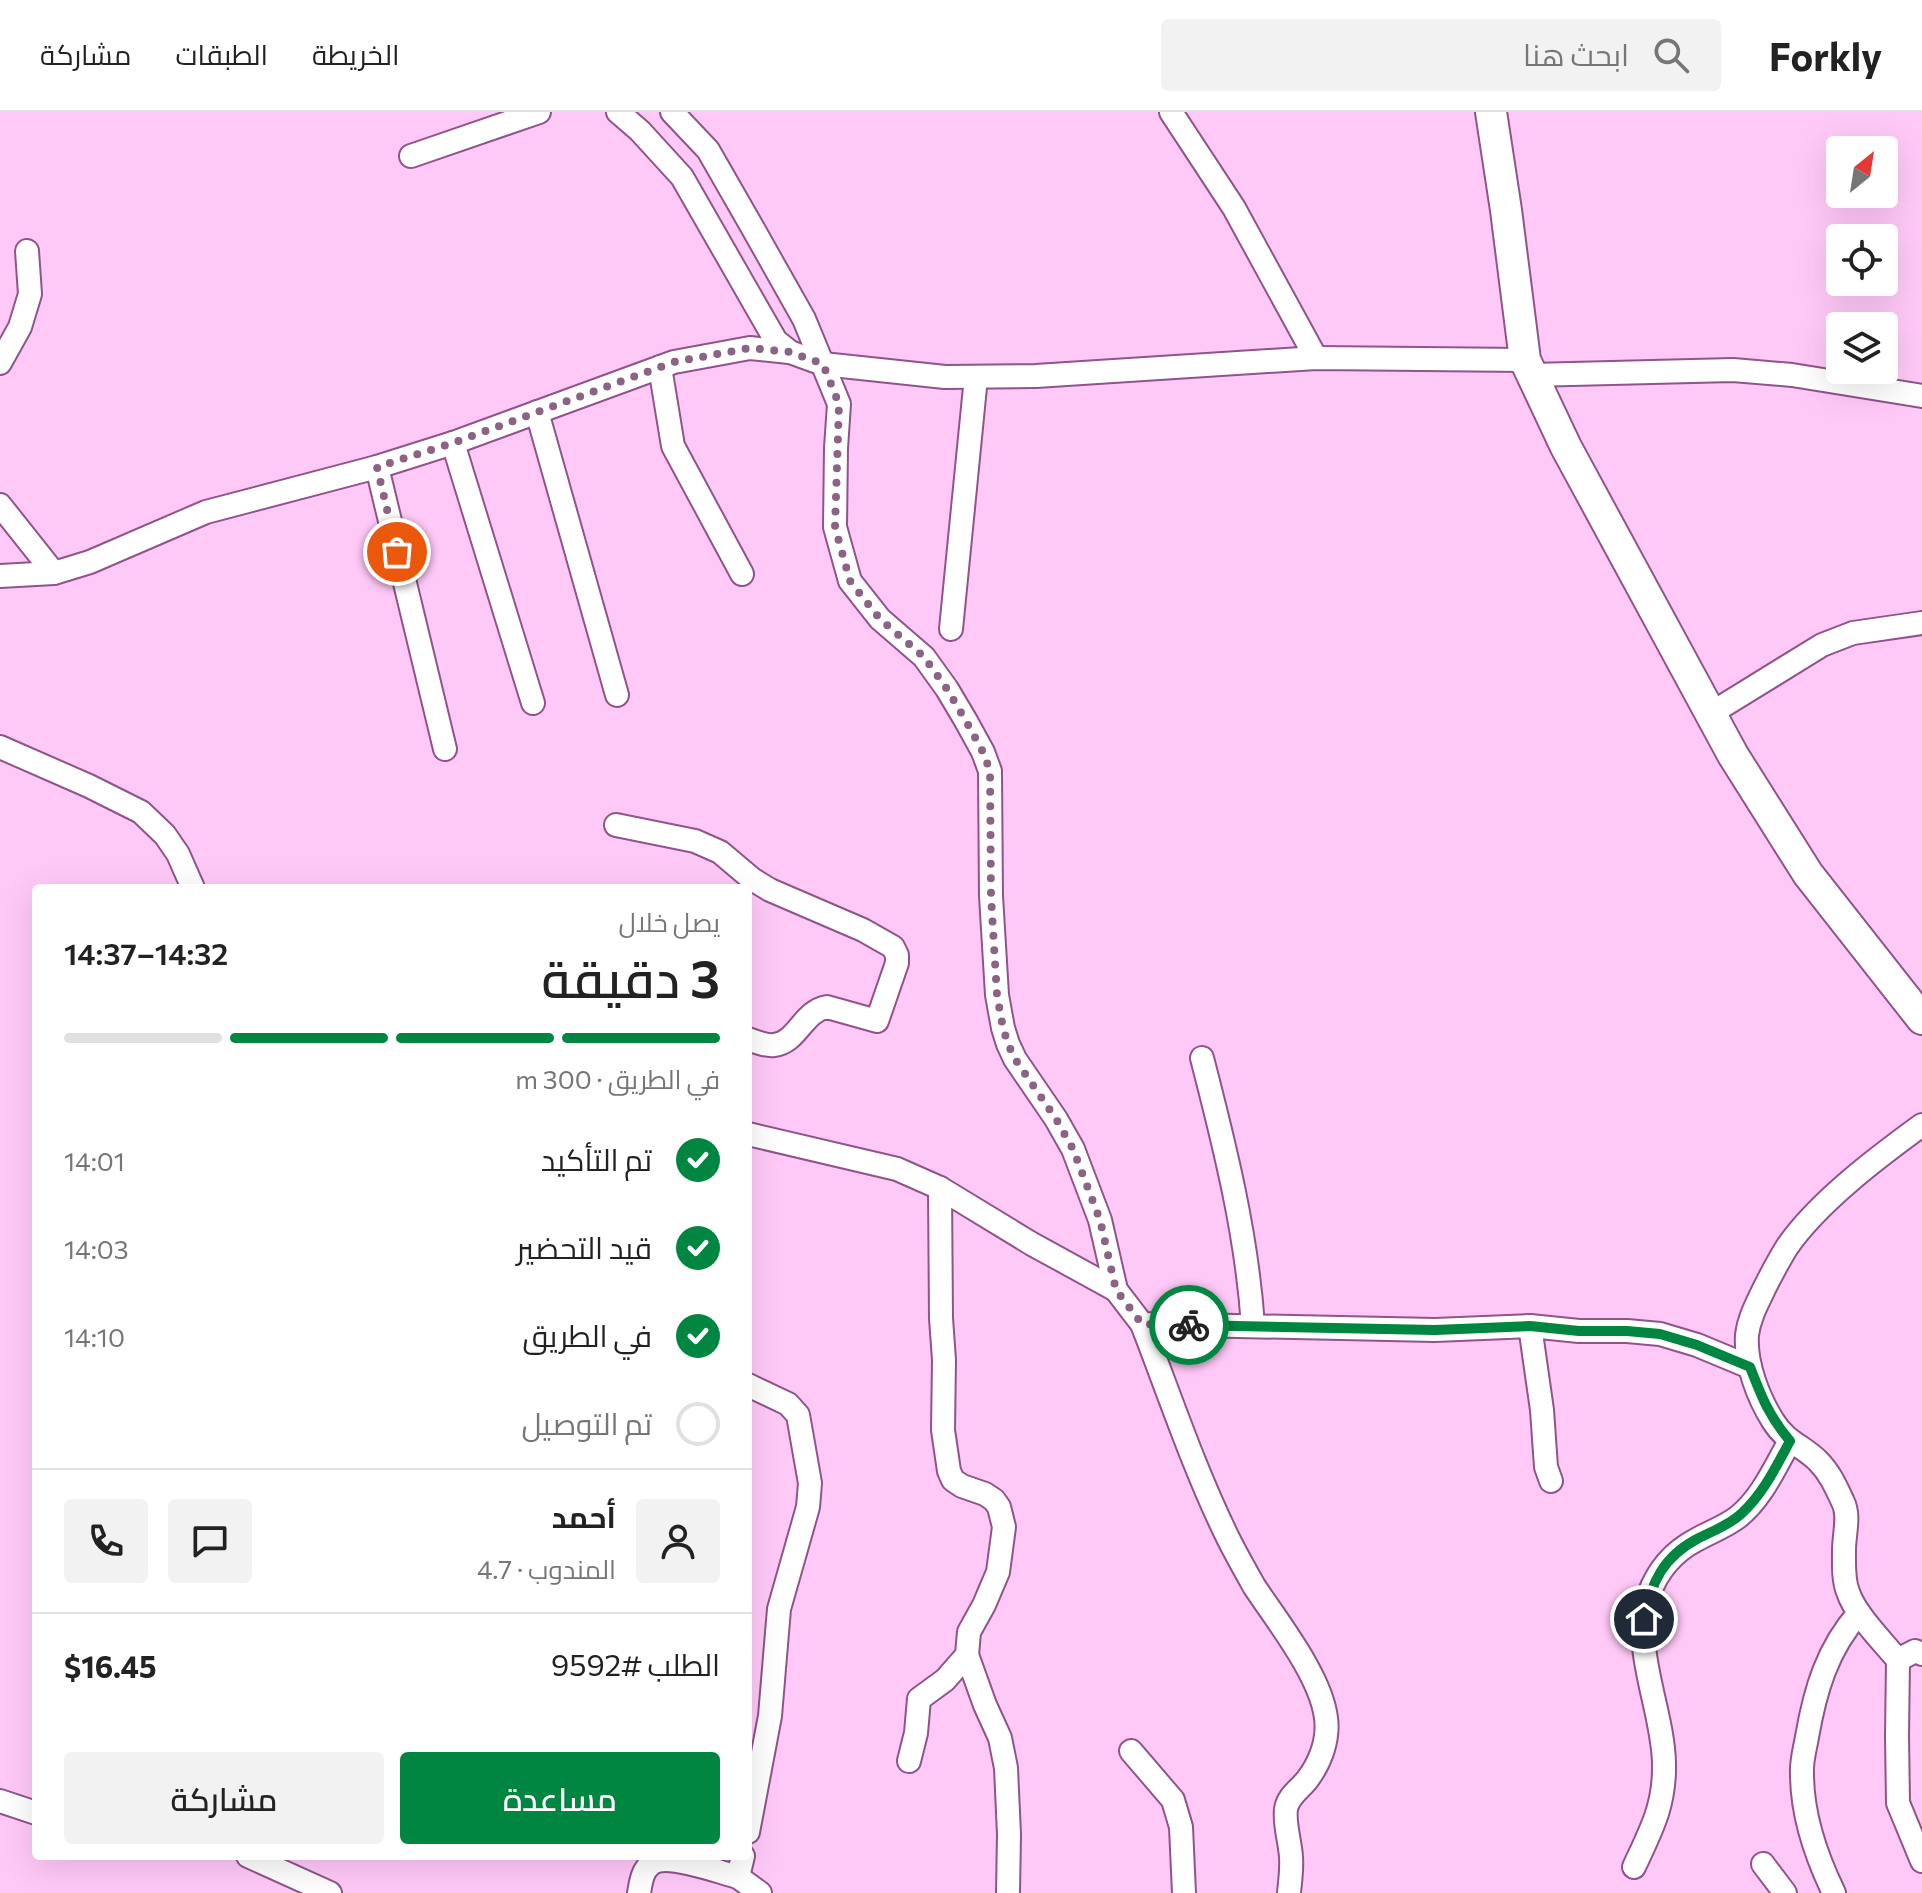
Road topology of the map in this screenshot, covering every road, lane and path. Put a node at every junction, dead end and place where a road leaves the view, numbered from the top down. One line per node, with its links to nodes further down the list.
1 (539, 112): 6 (street)
2 (618, 112): 8 (street)
3 (672, 112): 11 (street)
4 (1171, 112): 9 (street)
5 (1491, 112): 13 (main road)
6 (411, 156)
7 (27, 251): 10 (street)
8 (790, 352): 11 (street); 12 (street)
9 (1316, 358): 13 (street); 14 (street)
10 (0, 363)
11 (823, 364): 14 (street); 38 (street)
12 (660, 367): 16 (street); 21 (street)
13 (1528, 367): 15 (street); 27 (main road)
14 (976, 377): 24 (street)
15 (1922, 396)
16 (537, 412): 17 (street); 25 (street)
17 (453, 443): 18 (street); 26 (street)
18 (377, 467): 20 (street); 29 (street)
19 (0, 505): 20 (street)
20 (54, 573): 22 (street)
21 (742, 574)
22 (0, 576)
23 (1922, 623): 27 (street)
24 (951, 629)
25 (617, 695)
26 (533, 703)
27 (1710, 714): 32 (main road)
28 (0, 747): 31 (street)
29 (445, 749)
30 (616, 825): 33 (street)
31 (191, 884)
32 (1922, 1019)
33 (752, 1040)
34 (1202, 1058): 40 (street)
35 (1922, 1125): 42 (street)
36 (752, 1135): 37 (street)
37 (940, 1188): 38 (street); 48 (street)
38 (1116, 1290): 39 (street)
39 (1142, 1324): 40 (street); 67 (street)
40 (1253, 1326): 41 (street)
41 (1530, 1326): 42 (street); 45 (street)
42 (1750, 1367): 44 (street)
43 (752, 1387): 53 (street)
44 (1790, 1441): 46 (street); 61 (street)
45 (1551, 1481)
46 (1859, 1613): 49 (street); 69 (street)
47 (1922, 1654): 49 (street)
48 (967, 1655): 51 (street); 65 (street)
49 (1898, 1660): 58 (street)
50 (1131, 1751): 66 (street)
51 (909, 1761)
52 (0, 1801): 54 (street)
53 (752, 1811)
54 (32, 1812)
55 (257, 1860): 62 (street)
56 (660, 1860): 63 (street)
57 (681, 1860): 60 (street)
58 (1922, 1861)
59 (1763, 1864): 68 (street)
60 (741, 1867): 64 (street)
61 (1634, 1867)
62 (330, 1893)
63 (639, 1893)
64 (760, 1893)
65 (1008, 1893)
66 (1184, 1893)
67 (1289, 1893)
68 (1785, 1893)
69 (1834, 1893)

